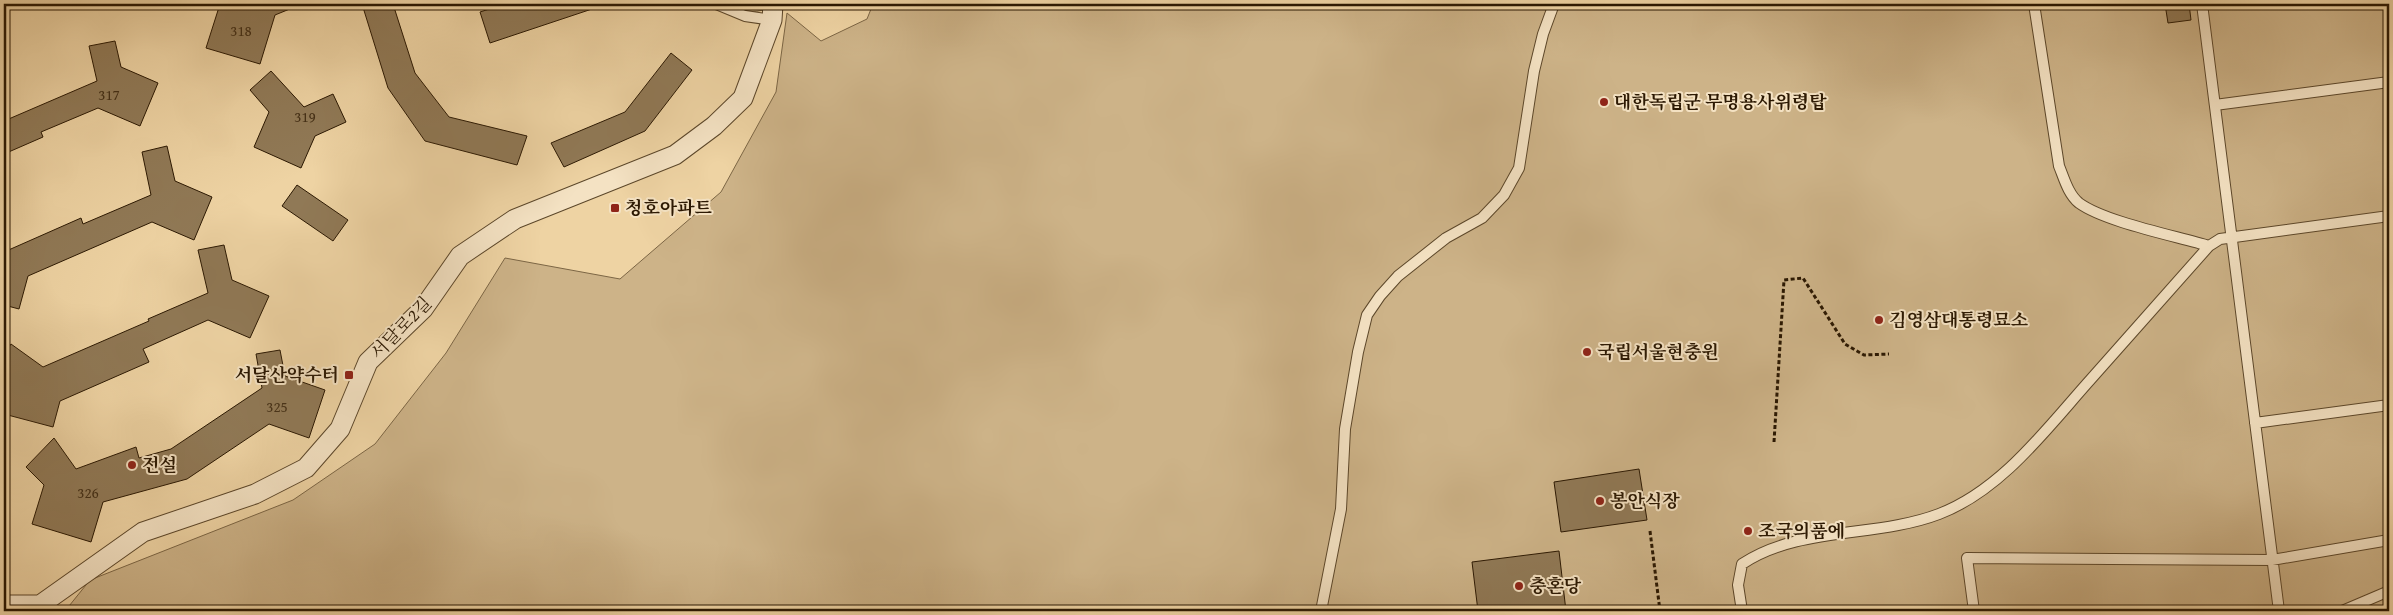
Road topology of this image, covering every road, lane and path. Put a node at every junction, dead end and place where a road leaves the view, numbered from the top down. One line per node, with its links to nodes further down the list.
1 (716, 4): 5 (lane)
2 (1554, 4): 20 (lane)
3 (2034, 4): 10 (lane)
4 (2202, 4): 7 (lane)
5 (773, 13): 19 (street, 서달로2길)
6 (2389, 82): 7 (lane)
7 (2215, 105): 9 (lane)
8 (2389, 216): 9 (lane)
9 (2233, 237): 10 (lane); 13 (lane)
10 (2210, 246): 22 (lane)
11 (1889, 354): 14 (path)
12 (2389, 405): 13 (lane)
13 (2255, 424): 17 (lane)
14 (1774, 442)
15 (1650, 531): 21 (path)
16 (2389, 540): 17 (lane)
17 (2272, 560): 23 (lane); 24 (lane)
18 (2389, 591): 25 (lane)
19 (4, 605)
20 (1321, 611)
21 (1660, 611)
22 (1742, 611)
23 (1974, 611)
24 (2278, 611)
25 (2342, 611)

